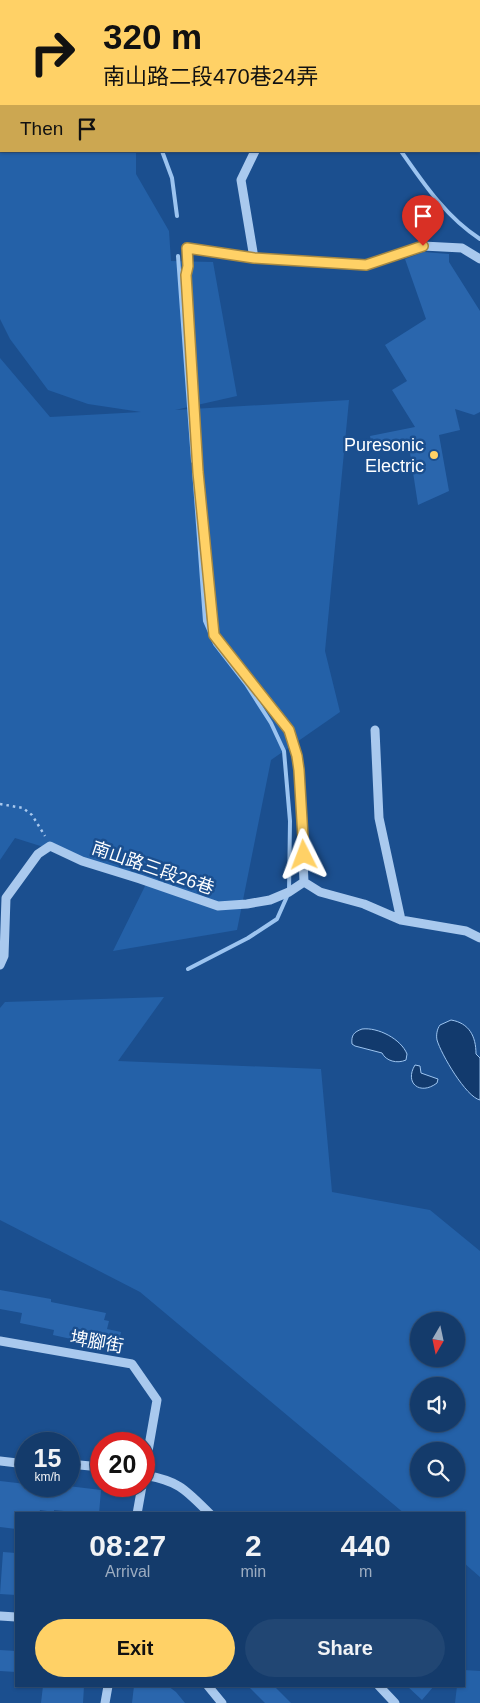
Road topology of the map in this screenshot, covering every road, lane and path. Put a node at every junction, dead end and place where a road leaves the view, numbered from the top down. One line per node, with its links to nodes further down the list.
1 (255, 152): 2 (street)
2 (254, 258): 3 (street); 7 (street)
3 (480, 258)
4 (375, 730): 8 (street)
5 (0, 804): 6 (path)
6 (50, 846): 7 (street, 南山路三段26巷); 10 (street)
7 (304, 882): 8 (street)
8 (401, 920): 9 (street)
9 (480, 938)
10 (0, 965)
11 (0, 1341): 12 (street, 埤腳街)
12 (151, 1432)
13 (0, 1461): 14 (street)
14 (15, 1463)
15 (155, 1476): 18 (street)
16 (140, 1497): 17 (street)
17 (137, 1512)
18 (208, 1512)
19 (0, 1616): 20 (street)
20 (15, 1617)
21 (108, 1687): 24 (street)
22 (209, 1687): 25 (street)
23 (380, 1687): 26 (street)
24 (105, 1703)
25 (222, 1703)
26 (396, 1703)

